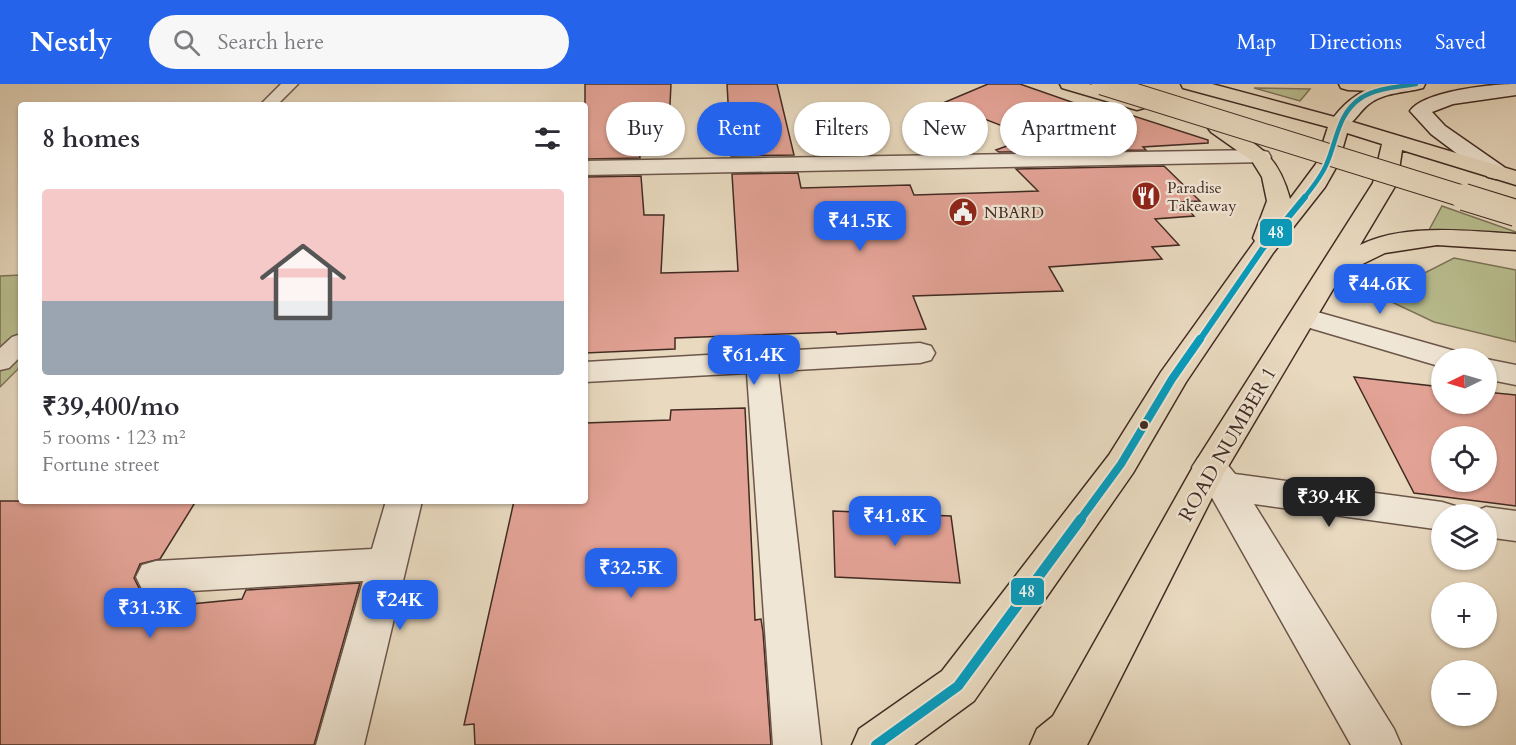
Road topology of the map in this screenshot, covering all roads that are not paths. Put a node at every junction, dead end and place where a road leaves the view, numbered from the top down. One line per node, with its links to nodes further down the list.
1 (290, 84): 9 (lane)
2 (1069, 84): 11 (main road)
3 (1102, 84): 21 (main road, bridge)
4 (1136, 84): 20 (main road)
5 (1190, 84): 10 (main road)
6 (1348, 84): 7 (main road)
7 (1408, 85): 10 (street)
8 (1516, 89): 17 (street)
9 (271, 102)
10 (1339, 124): 12 (main road); 15 (main road)
11 (1218, 128): 13 (main road); 15 (main road)
12 (1393, 140): 17 (main road); 18 (main road, ROAD NUMBER 1)
13 (1260, 157): 14 (street); 24 (main road)
14 (941, 162): 16 (street); 19 (street)
15 (1327, 164): 18 (main road); 24 (main road)
16 (588, 168)
17 (1506, 175)
18 (1386, 183): 22 (main road); 25 (main road, ROAD NUMBER 1)
19 (951, 184)
20 (1516, 202)
21 (1516, 213)
22 (1516, 221)
23 (1516, 242): 25 (main road)
24 (1263, 248): 44 (main road)
25 (1331, 270): 26 (main road, ROAD NUMBER 1)
26 (1303, 317): 29 (street); 35 (main road, ROAD NUMBER 1)
27 (18, 345): 31 (lane)
28 (920, 353): 30 (street)
29 (1431, 354)
30 (762, 361): 33 (street); 43 (street)
31 (0, 362)
32 (1497, 371): 34 (street)
33 (588, 372)
34 (1516, 375)
35 (1217, 476): 37 (street); 45 (main road, ROAD NUMBER 1); 46 (street)
36 (403, 504): 40 (street)
37 (1431, 514)
38 (1497, 523): 39 (street)
39 (1516, 526)
40 (387, 564): 41 (street); 42 (street)
41 (156, 577)
42 (340, 745)
43 (797, 745)
44 (876, 745)
45 (1054, 745)
46 (1377, 745)

